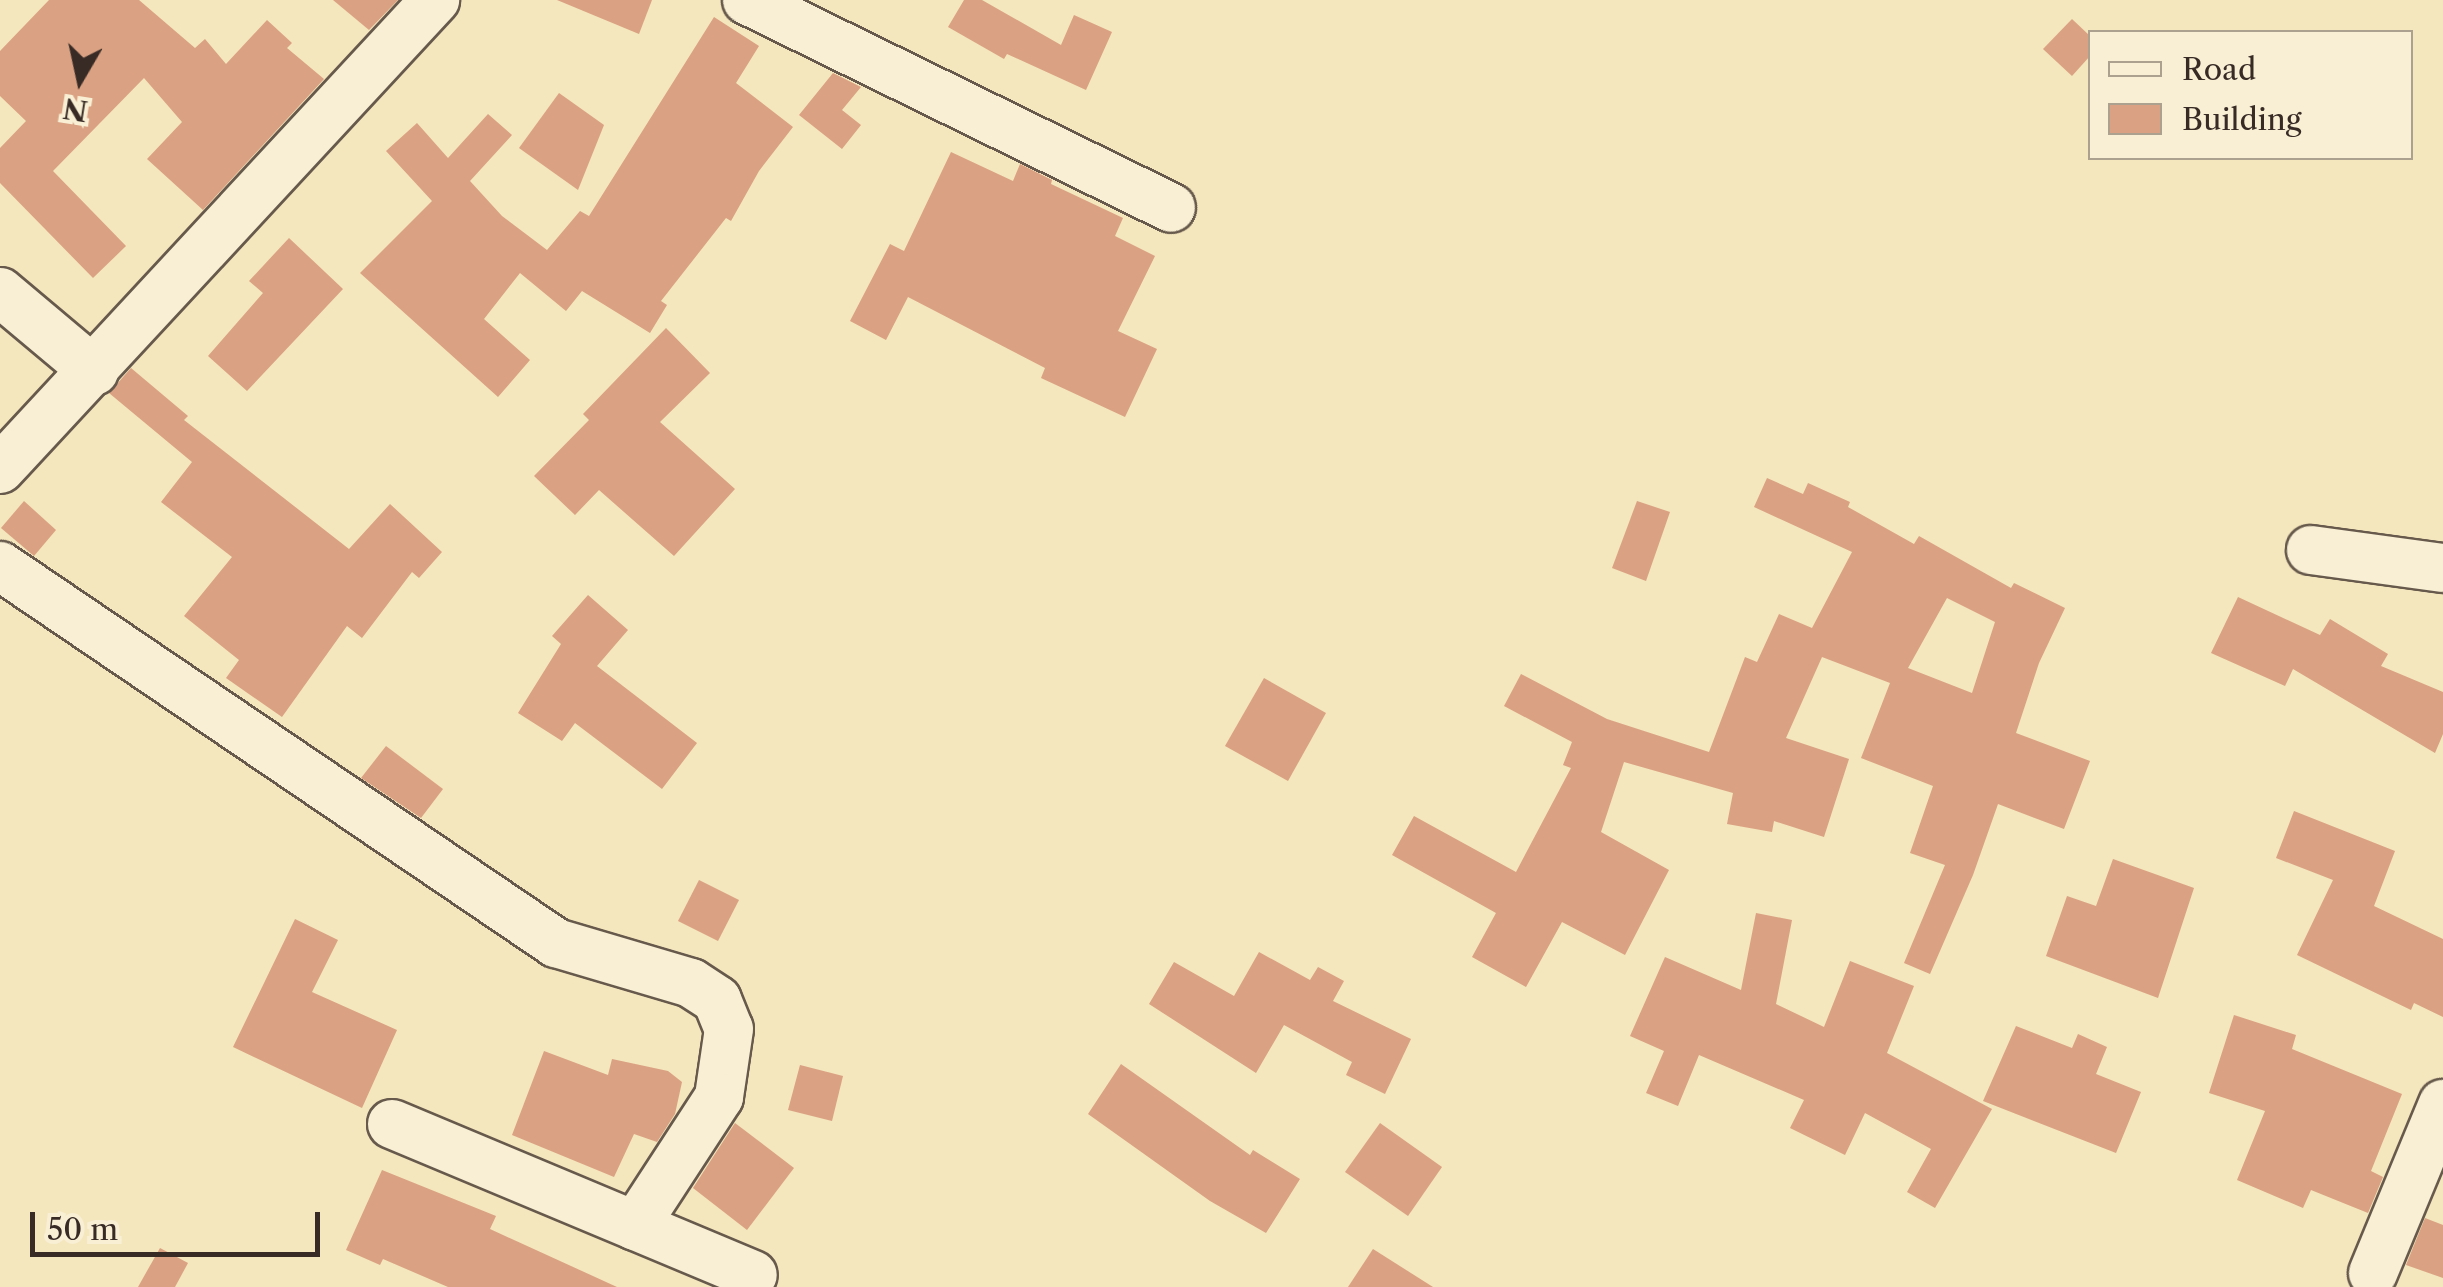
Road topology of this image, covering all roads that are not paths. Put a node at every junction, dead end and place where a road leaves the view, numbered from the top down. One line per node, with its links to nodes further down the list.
1 (436, 0): 5 (street)
2 (747, 0): 3 (street)
3 (1172, 208)
4 (0, 292): 5 (street)
5 (94, 371): 6 (street)
6 (0, 469)
7 (2311, 550): 9 (street)
8 (0, 566): 12 (street)
9 (2443, 568)
10 (2443, 1104): 13 (street)
11 (392, 1124): 12 (street)
12 (635, 1226): 14 (street)
13 (2373, 1274)
14 (752, 1275)

